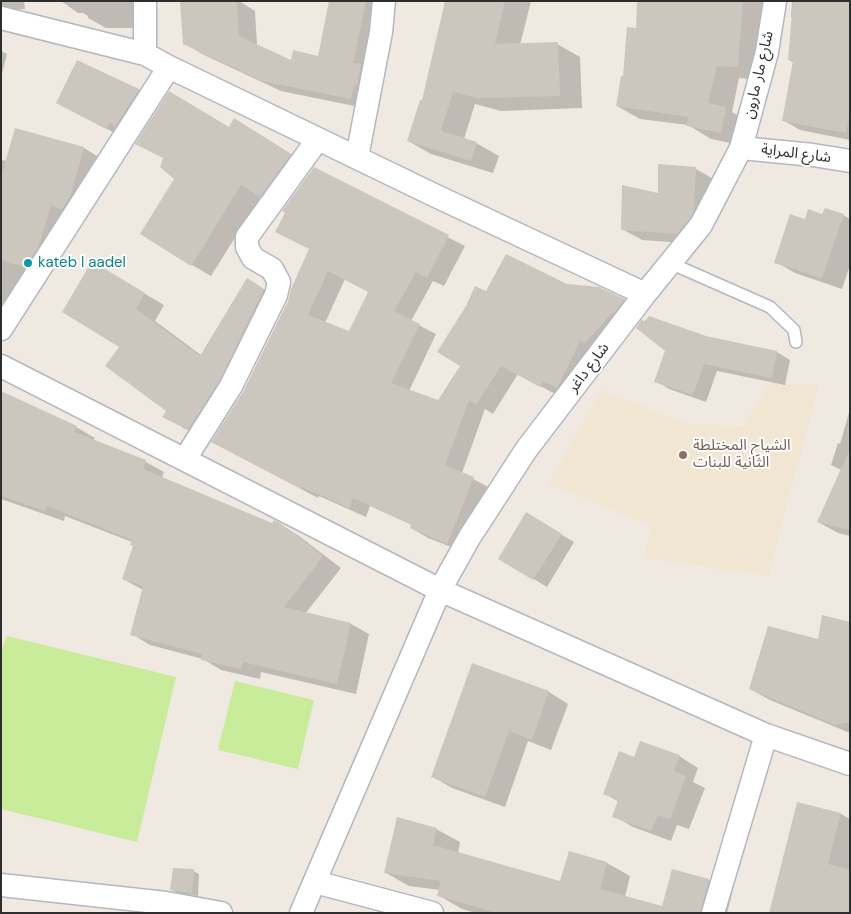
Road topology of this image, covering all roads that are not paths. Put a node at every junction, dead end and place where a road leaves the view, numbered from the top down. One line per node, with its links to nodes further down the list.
1 (145, 1): 5 (street)
2 (384, 1): 9 (street)
3 (775, 1): 8 (street, شارع مار مارون)
4 (1, 18): 5 (street)
5 (145, 54): 6 (street)
6 (169, 67): 7 (street); 13 (street)
7 (318, 139): 9 (street); 16 (street)
8 (741, 148): 10 (street, شارع المراية); 11 (street, شارع داغر)
9 (357, 157): 12 (street)
10 (850, 162)
11 (670, 263): 12 (street, شارع داغر); 14 (lane)
12 (645, 294): 17 (street, شارع داغر)
13 (1, 329)
14 (796, 342)
15 (1, 366): 16 (street)
16 (185, 459): 17 (street)
17 (440, 590): 18 (street); 20 (street, شارع داغر)
18 (766, 735): 19 (street); 26 (street)
19 (850, 764)
20 (315, 882): 24 (street, شارع داغر); 25 (street)
21 (1, 885): 22 (street)
22 (165, 908): 23 (street)
23 (221, 913)
24 (301, 913)
25 (432, 913)
26 (713, 913)

